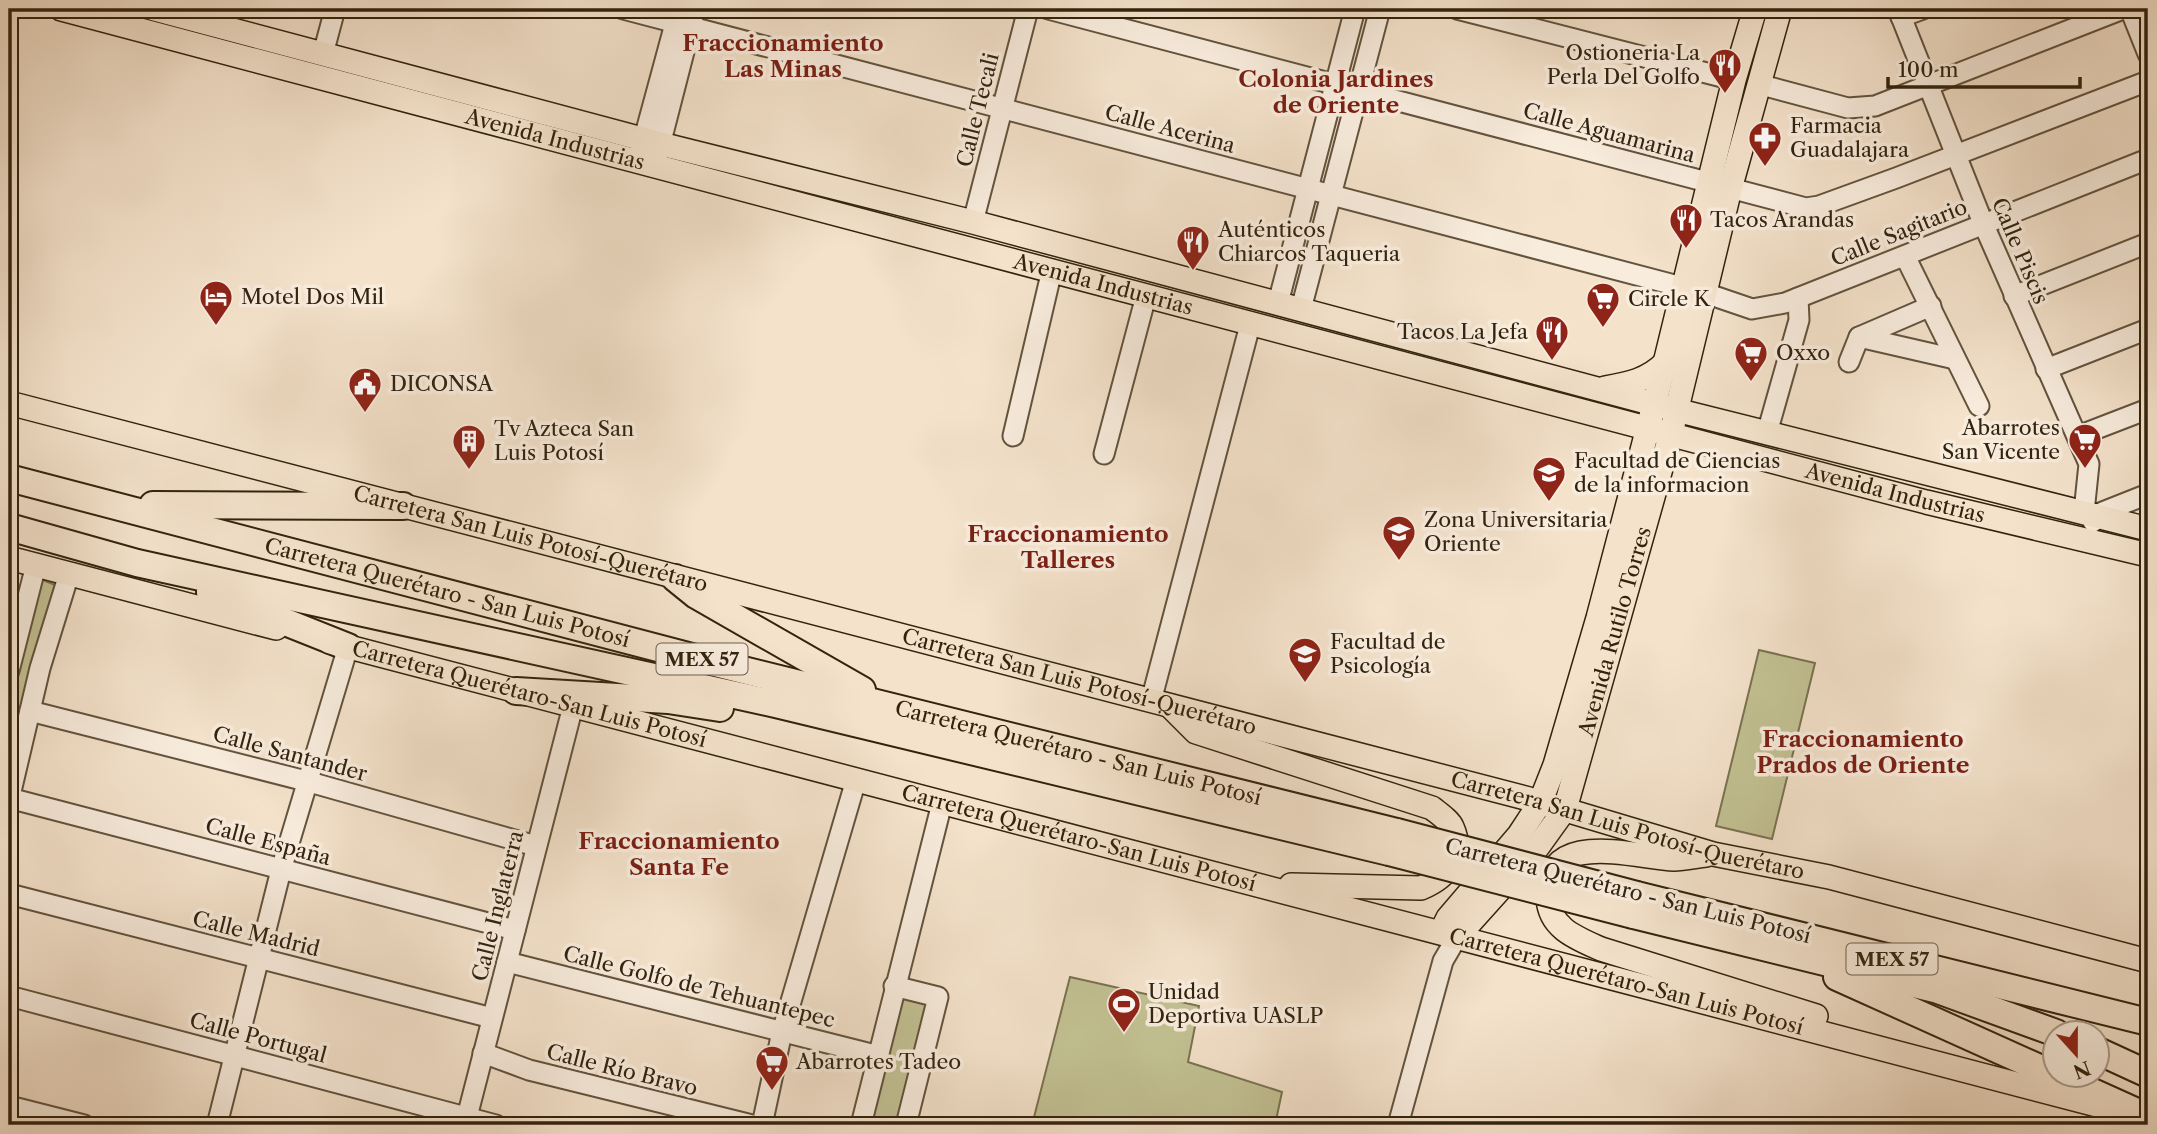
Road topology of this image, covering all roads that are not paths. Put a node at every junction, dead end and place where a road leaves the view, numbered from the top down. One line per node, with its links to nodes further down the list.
1 (61, 9): 26 (main road, Avenida Industrias)
2 (154, 9): 17 (main road, Avenida Industrias)
3 (335, 9): 17 (street)
4 (623, 9): 16 (street, Calle Acerina)
5 (1028, 9): 25 (street, Calle Tecali)
6 (1048, 9): 21 (street, Calle Aguamarina)
7 (1355, 9): 21 (street)
8 (1380, 9): 24 (street)
9 (1457, 9): 19 (street)
10 (1755, 9): 19 (main road, Avenida Rutilo Torres)
11 (1780, 9): 22 (main road, Avenida Rutilo Torres)
12 (1923, 9): 15 (street)
13 (2123, 9): 23 (street)
14 (2130, 9): 18 (street)
15 (1900, 13): 23 (street, Calle Piscis)
16 (685, 17): 25 (street, Calle Acerina); 26 (street)
17 (323, 54): 26 (main road, Avenida Industrias)
18 (2148, 54)
19 (1734, 80): 29 (main road, Avenida Rutilo Torres)
20 (2148, 81): 27 (street, Calle Aguamarina)
21 (1335, 84): 24 (street, Calle Aguamarina); 30 (street)
22 (1758, 84): 23 (street); 29 (main road, Avenida Rutilo Torres)
23 (1928, 86): 27 (street, Calle Piscis)
24 (1359, 90): 29 (street, Calle Aguamarina); 31 (street)
25 (1002, 108): 30 (street, Calle Acerina); 32 (street, Calle Tecali)
26 (649, 152): 32 (main road, Avenida Industrias); 36 (main road, Avenida Industrias)
27 (1955, 154): 29 (street, Calle Aguamarina); 33 (street, Calle Piscis)
28 (2148, 159): 33 (street, Calle Sagitario)
29 (1719, 185): 37 (main road, Avenida Rutilo Torres)
30 (1308, 189): 31 (street, Calle Acerina); 41 (street)
31 (1332, 195): 37 (street, Calle Acerina); 43 (street)
32 (973, 222): 41 (main road, Avenida Industrias)
33 (1983, 223): 35 (street, Calle Sagitario); 39 (street, Calle Piscis)
34 (2148, 243): 39 (street)
35 (1905, 256): 40 (street, Calle Sagitario); 42 (street)
36 (1052, 270): 38 (main road, Avenida Industrias); 61 (street)
37 (1694, 290): 40 (street, Calle Sagitario); 49 (main road, Avenida Rutilo Torres)
38 (1146, 296): 44 (main road, Avenida Industrias); 63 (street)
39 (2014, 296): 50 (street, Calle Piscis)
40 (1798, 298): 60 (street)
41 (1278, 303): 43 (main road, Avenida Industrias)
42 (1931, 306): 46 (street); 47 (street)
43 (1301, 309): 51 (main road, Avenida Industrias)
44 (1250, 325): 58 (main road, Avenida Industrias); 82 (street)
45 (2148, 329): 50 (street)
46 (1859, 337): 47 (street); 48 (street)
47 (1955, 359): 54 (street)
48 (1849, 362)
49 (1675, 367): 51 (main road); 53 (main road, Avenida Rutilo Torres); 56 (main road, Avenida Rutilo Torres); 57 (main road)
50 (2046, 369): 62 (street, Calle Piscis)
51 (1597, 389): 53 (main road, Avenida Industrias)
52 (9, 403): 67 (main road, Carretera San Luis Potosí-Querétaro)
53 (1653, 404): 56 (main road, Avenida Industrias); 58 (main road, Avenida Rutilo Torres)
54 (1979, 406)
55 (2148, 409): 62 (street)
56 (1676, 410): 57 (main road, Avenida Industrias); 59 (main road, Avenida Rutilo Torres)
57 (1720, 421): 60 (main road, Avenida Industrias)
58 (1648, 426): 59 (main road, Avenida Industrias); 91 (main road, Avenida Rutilo Torres)
59 (1671, 433): 71 (main road, Avenida Industrias); 92 (main road, Avenida Rutilo Torres)
60 (1767, 433): 68 (main road, Avenida Industrias)
61 (1013, 436)
62 (2078, 436): 68 (street, Calle Piscis)
63 (1104, 454)
64 (9, 478): 66 (highway, Carretera Querétaro - San Luis Potosí / MEX 57)
65 (2148, 494): 68 (street)
66 (117, 505): 67 (highway); 85 (highway, Carretera Querétaro - San Luis Potosí / MEX 57)
67 (403, 506): 77 (main road, Carretera San Luis Potosí-Querétaro)
68 (2089, 513): 70 (main road, Avenida Industrias); 71 (street, Calle Piscis)
69 (9, 527): 74 (highway, Carretera Querétaro - San Luis Potosí / MEX 57)
70 (2148, 529)
71 (2090, 540): 72 (main road, Avenida Industrias)
72 (2148, 555)
73 (9, 558): 75 (main road, Carretera Querétaro-San Luis Potosí)
74 (137, 563): 78 (highway); 83 (highway, Carretera Querétaro - San Luis Potosí / MEX 57)
75 (36, 565): 76 (main road, Carretera Querétaro-San Luis Potosí); 79 (street)
76 (69, 574): 78 (main road, Carretera Querétaro-San Luis Potosí); 80 (street)
77 (674, 578): 82 (main road, Carretera San Luis Potosí-Querétaro); 85 (highway)
78 (348, 647): 81 (main road, Carretera Querétaro-San Luis Potosí); 88 (street)
79 (9, 668): 80 (street)
80 (40, 668): 86 (street)
81 (516, 691): 83 (highway); 84 (main road, Carretera Querétaro-San Luis Potosí)
82 (1160, 703): 91 (main road, Carretera San Luis Potosí-Querétaro); 97 (main road)
83 (776, 704): 93 (highway, Carretera Querétaro - San Luis Potosí / MEX 57)
84 (573, 706): 87 (main road, Carretera Querétaro-San Luis Potosí); 94 (street, Calle Inglaterra)
85 (891, 706): 93 (highway, Carretera Querétaro - San Luis Potosí / MEX 57)
86 (30, 711): 88 (street, Calle Santander); 89 (street)
87 (856, 780): 90 (main road, Carretera Querétaro-San Luis Potosí); 113 (street)
88 (306, 781): 94 (street, Calle Santander); 96 (street)
89 (9, 799): 96 (street, Calle España)
90 (942, 803): 97 (main road, Carretera Querétaro-San Luis Potosí); 106 (street)
91 (1540, 803): 92 (main road, Carretera San Luis Potosí-Querétaro); 101 (main road, Avenida Rutilo Torres)
92 (1565, 809): 95 (main road, Carretera San Luis Potosí-Querétaro); 101 (main road, Avenida Rutilo Torres)
93 (1393, 842): 99 (highway, Carretera Querétaro - San Luis Potosí / MEX 57, bridge)
94 (537, 846): 100 (street, Calle Inglaterra)
95 (1713, 854): 104 (main road, Carretera San Luis Potosí-Querétaro); 114 (main road)
96 (281, 870): 100 (street, Calle España); 103 (street)
97 (1256, 886): 101 (main road, Carretera Querétaro-San Luis Potosí)
98 (9, 894): 103 (street, Calle Madrid)
99 (1635, 905): 102 (highway, Carretera Querétaro - San Luis Potosí / MEX 57); 108 (highway, Carretera Querétaro - San Luis Potosí / MEX 57)
100 (515, 930): 105 (street, Calle Inglaterra)
101 (1449, 934): 114 (main road, Carretera Querétaro-San Luis Potosí); 130 (street)
102 (1778, 950): 112 (highway, Carretera Querétaro - San Luis Potosí / MEX 57); 122 (highway)
103 (260, 958): 110 (street, Calle Madrid); 116 (street)
104 (2148, 961)
105 (507, 962): 110 (street, Calle Inglaterra); 113 (street, Calle Golfo de Tehuantepec)
106 (894, 986): 117 (street); 129 (street)
107 (9, 996): 116 (street, Calle Portugal)
108 (2095, 1009): 109 (highway); 111 (highway, Carretera Querétaro - San Luis Potosí / MEX 57)
109 (2148, 1011)
110 (492, 1018): 115 (street, Calle Inglaterra)
111 (2148, 1022)
112 (2042, 1028)
113 (782, 1032): 117 (street, Calle Golfo de Tehuantepec); 127 (street)
114 (1886, 1050): 122 (main road, Carretera Querétaro-San Luis Potosí)
115 (483, 1053): 121 (street, Calle Inglaterra); 126 (street, Calle Río Bravo)
116 (235, 1055): 121 (street, Calle Portugal); 124 (street)
117 (879, 1056): 128 (street)
118 (2112, 1057): 119 (highway)
119 (2148, 1073)
120 (9, 1106): 123 (street)
121 (467, 1117): 125 (street, Calle Portugal)
122 (2148, 1118)
123 (84, 1125)
124 (216, 1125)
125 (496, 1125)
126 (752, 1125)
127 (762, 1125)
128 (861, 1125)
129 (906, 1125)
130 (1398, 1125)

